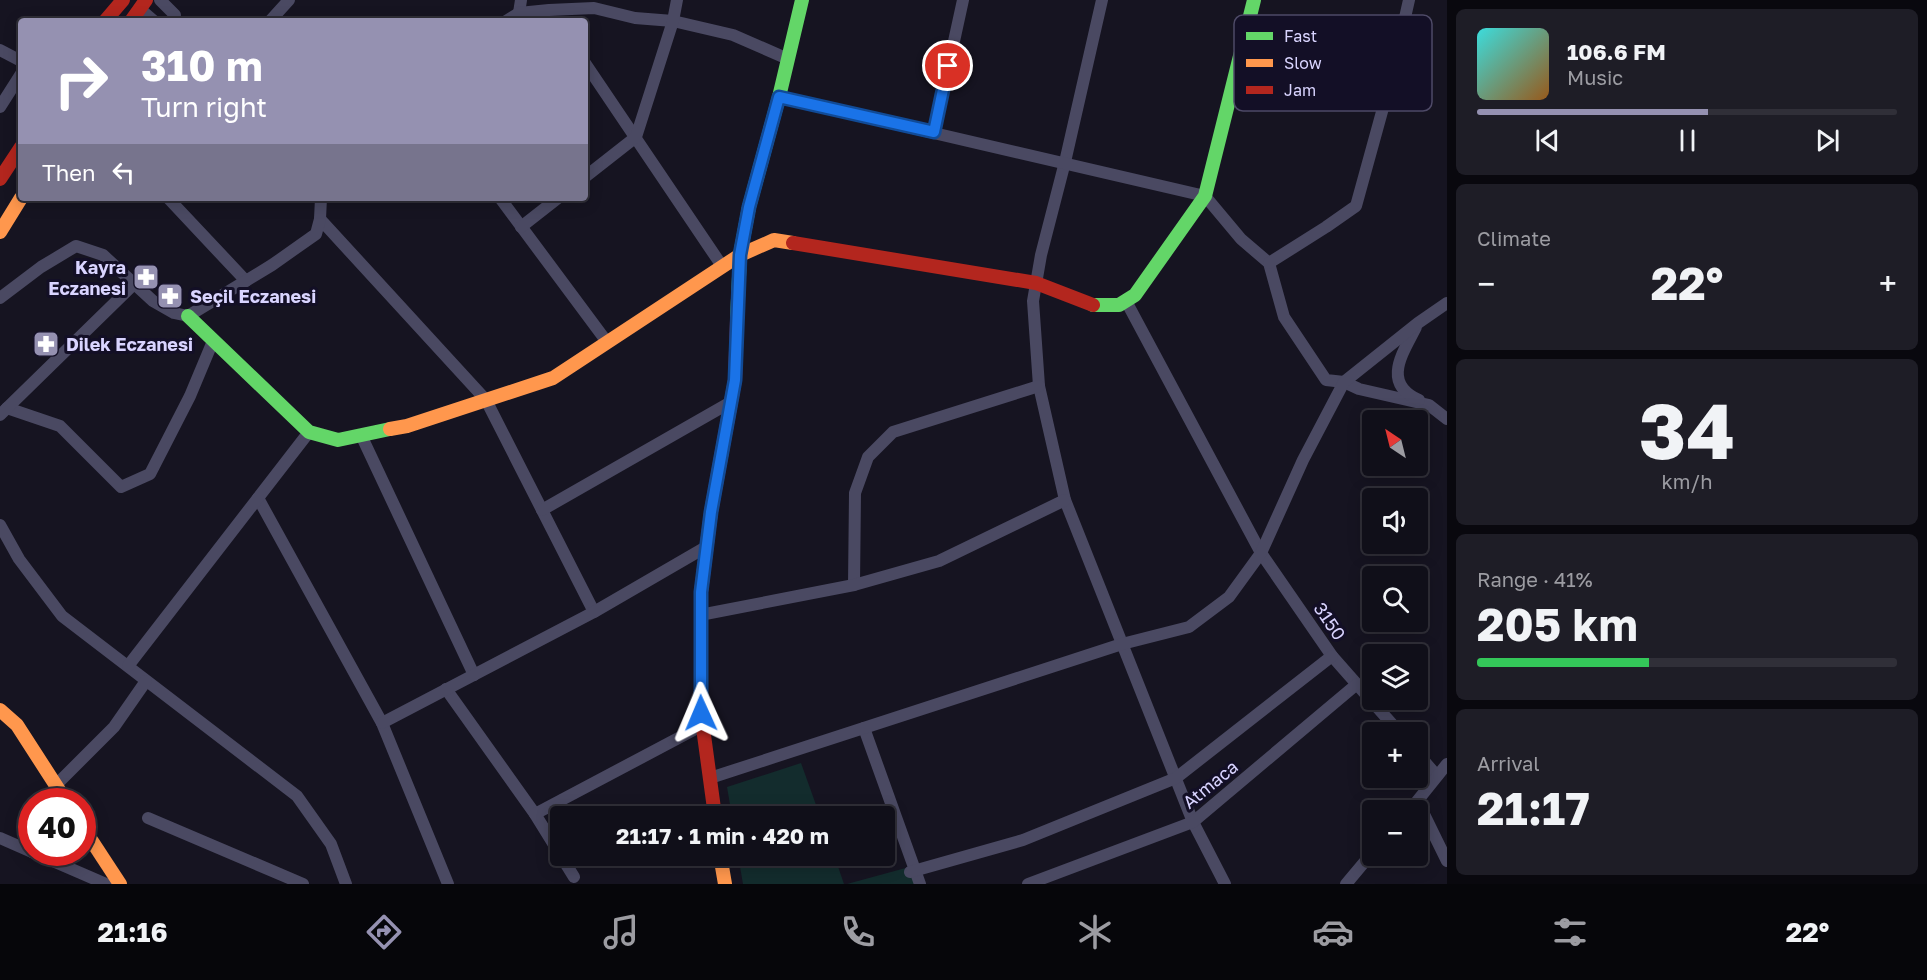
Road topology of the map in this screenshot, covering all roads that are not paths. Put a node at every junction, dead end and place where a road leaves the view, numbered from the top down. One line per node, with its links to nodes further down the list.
1 (123, 0): 17 (main road)
2 (160, 0): 14 (street)
3 (289, 0): 20 (street)
4 (521, 0): 13 (street)
5 (677, 0): 23 (street)
6 (802, 0): 26 (main road)
7 (963, 0): 33 (street)
8 (1102, 0): 38 (street)
9 (1254, 0): 15 (main road)
10 (1410, 0): 16 (street)
11 (143, 4): 18 (main road); 19 (street)
12 (549, 10): 13 (street); 22 (street); 23 (street)
13 (519, 13): 21 (street)
14 (176, 15)
15 (1250, 15)
16 (1406, 15)
17 (108, 18)
18 (133, 18)
19 (152, 18)
20 (273, 18)
21 (511, 18)
22 (555, 18)
23 (673, 21): 26 (street); 35 (street)
24 (0, 50): 25 (street)
25 (18, 59)
26 (788, 59): 30 (main road)
27 (588, 67): 35 (street)
28 (18, 79): 31 (street)
29 (1234, 80): 42 (main road)
30 (779, 97): 33 (street); 52 (main road)
31 (0, 107)
32 (1382, 111): 53 (street)
33 (934, 132): 38 (street)
34 (18, 136): 37 (main road)
35 (636, 137): 39 (street); 54 (street)
36 (18, 152): 40 (main road)
37 (0, 155)
38 (1065, 162): 42 (street); 56 (street)
39 (588, 175)
40 (0, 179)
41 (18, 187): 48 (main road)
42 (1205, 196): 53 (street); 59 (main road)
43 (19, 201): 51 (main road)
44 (171, 201): 55 (street)
45 (321, 201): 49 (street)
46 (502, 201): 50 (street)
47 (554, 201): 50 (street)
48 (0, 214)
49 (320, 219): 55 (street); 67 (street)
50 (521, 227): 64 (street)
51 (0, 232)
52 (740, 255): 54 (main road); 56 (main road); 68 (main road)
53 (1269, 263): 65 (street)
54 (723, 266): 64 (main road)
55 (246, 281): 61 (street)
56 (1036, 283): 59 (main road); 66 (street)
57 (134, 284): 58 (street); 61 (street); 70 (street)
58 (0, 298)
59 (1126, 301): 81 (street, 3150)
60 (1447, 303): 62 (street)
61 (188, 316): 63 (main road)
62 (1418, 323): 65 (street); 69 (street)
63 (213, 341): 70 (street); 72 (main road)
64 (607, 342): 67 (main road)
65 (1344, 382): 69 (street); 81 (street)
66 (1039, 386): 75 (street); 82 (street)
67 (486, 400): 73 (main road); 76 (street)
68 (731, 402): 76 (street); 79 (main road)
69 (1429, 405): 71 (street)
70 (3, 412)
71 (1447, 419)
72 (309, 432): 73 (main road); 74 (street)
73 (361, 435): 88 (street)
74 (258, 498): 87 (street); 94 (street)
75 (1065, 500): 82 (street); 85 (street)
76 (542, 510): 83 (street)
77 (0, 525): 78 (street)
78 (9, 541): 80 (street); 87 (street)
79 (706, 547): 83 (street); 84 (main road)
80 (0, 552)
81 (1261, 553): 85 (street); 86 (street, 3150)
82 (854, 585): 84 (street)
83 (594, 612): 88 (street)
84 (700, 615): 95 (main road)
85 (1122, 644): 96 (street); 100 (street)
86 (1332, 656): 90 (street, 3150); 100 (street)
87 (128, 666): 89 (street)
88 (474, 675): 91 (street)
89 (146, 681): 102 (street); 121 (street)
90 (1357, 684): 93 (street, 3150); 108 (street, Atmaca)
91 (446, 689): 94 (street); 106 (street)
92 (0, 710): 102 (main road)
93 (1390, 722)
94 (382, 723): 122 (street)
95 (703, 724): 101 (main road); 106 (street)
96 (864, 728): 101 (street); 117 (street)
97 (1447, 764): 99 (street)
98 (1428, 766): 99 (street)
99 (1437, 776): 104 (street)
100 (1176, 777): 108 (street); 117 (street)
101 (710, 778): 105 (main road)
102 (56, 785): 103 (main road)
103 (58, 788)
104 (1419, 800)
105 (714, 806)
106 (535, 814): 118 (street)
107 (147, 818): 120 (street)
108 (1193, 822): 125 (street, Atmaca); 126 (street)
109 (1428, 829): 113 (street)
110 (0, 838): 111 (street)
111 (18, 846)
112 (96, 850): 119 (main road)
113 (1447, 861)
114 (1362, 865): 127 (street)
115 (69, 866): 119 (street)
116 (722, 866): 123 (main road)
117 (912, 871): 124 (street)
118 (574, 877)
119 (115, 883)
120 (303, 884)
121 (346, 884)
122 (448, 884)
123 (725, 884)
124 (920, 884)
125 (1028, 884)
126 (1225, 884)
127 (1347, 884)

